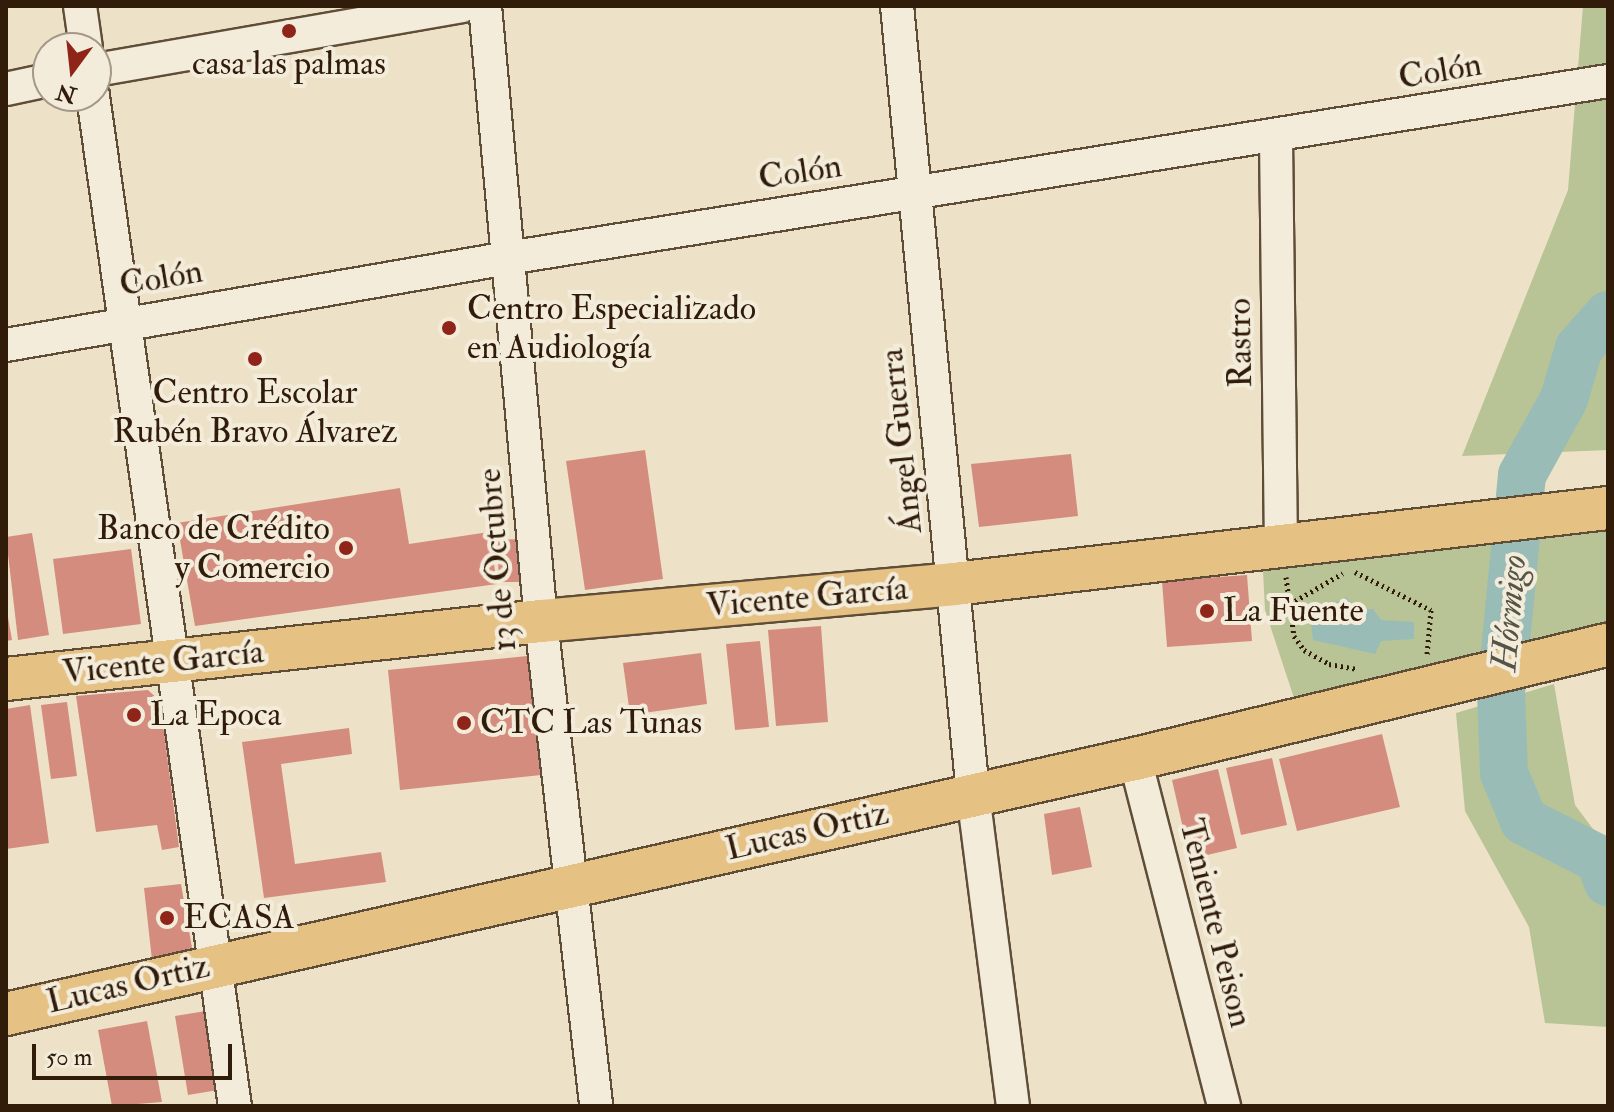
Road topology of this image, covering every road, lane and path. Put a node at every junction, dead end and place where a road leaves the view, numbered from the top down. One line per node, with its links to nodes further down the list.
1 (80, 6): 5 (street)
2 (461, 6): 6 (street)
3 (485, 6): 13 (street, 13 de Octubre)
4 (897, 6): 12 (street, Ángel Guerra)
5 (84, 32)
6 (112, 67)
7 (1608, 81): 11 (street, Colón)
8 (32, 83): 9 (street)
9 (6, 89)
10 (95, 112): 14 (street)
11 (1276, 138): 12 (street, Colón); 17 (street, Rastro)
12 (914, 193): 13 (street, Colón); 18 (street, Ángel Guerra)
13 (508, 258): 14 (street, Colón); 20 (street, 13 de Octubre)
14 (125, 322): 15 (street, Colón); 22 (street)
15 (6, 345)
16 (1608, 508): 17 (main road, Vicente García)
17 (1281, 547): 18 (main road, Vicente García); 19 (path)
18 (954, 584): 20 (main road, Vicente García); 27 (street, Ángel Guerra)
19 (1290, 604): 23 (path); 24 (path)
20 (541, 621): 22 (main road, Vicente García); 28 (street, 13 de Octubre)
21 (1589, 650): 24 (main road, Lucas Ortiz)
22 (172, 660): 25 (main road, Vicente García); 29 (street)
23 (1374, 672)
24 (1428, 674): 26 (main road, Lucas Ortiz)
25 (6, 679)
26 (1135, 759): 27 (main road, Lucas Ortiz); 34 (street, Teniente Peison)
27 (973, 794): 28 (main road, Lucas Ortiz); 33 (street, Ángel Guerra)
28 (570, 884): 29 (main road, Lucas Ortiz); 32 (street, 13 de Octubre)
29 (215, 963): 30 (main road, Lucas Ortiz); 31 (street)
30 (6, 1014)
31 (235, 1106)
32 (596, 1106)
33 (1013, 1106)
34 (1224, 1106)

